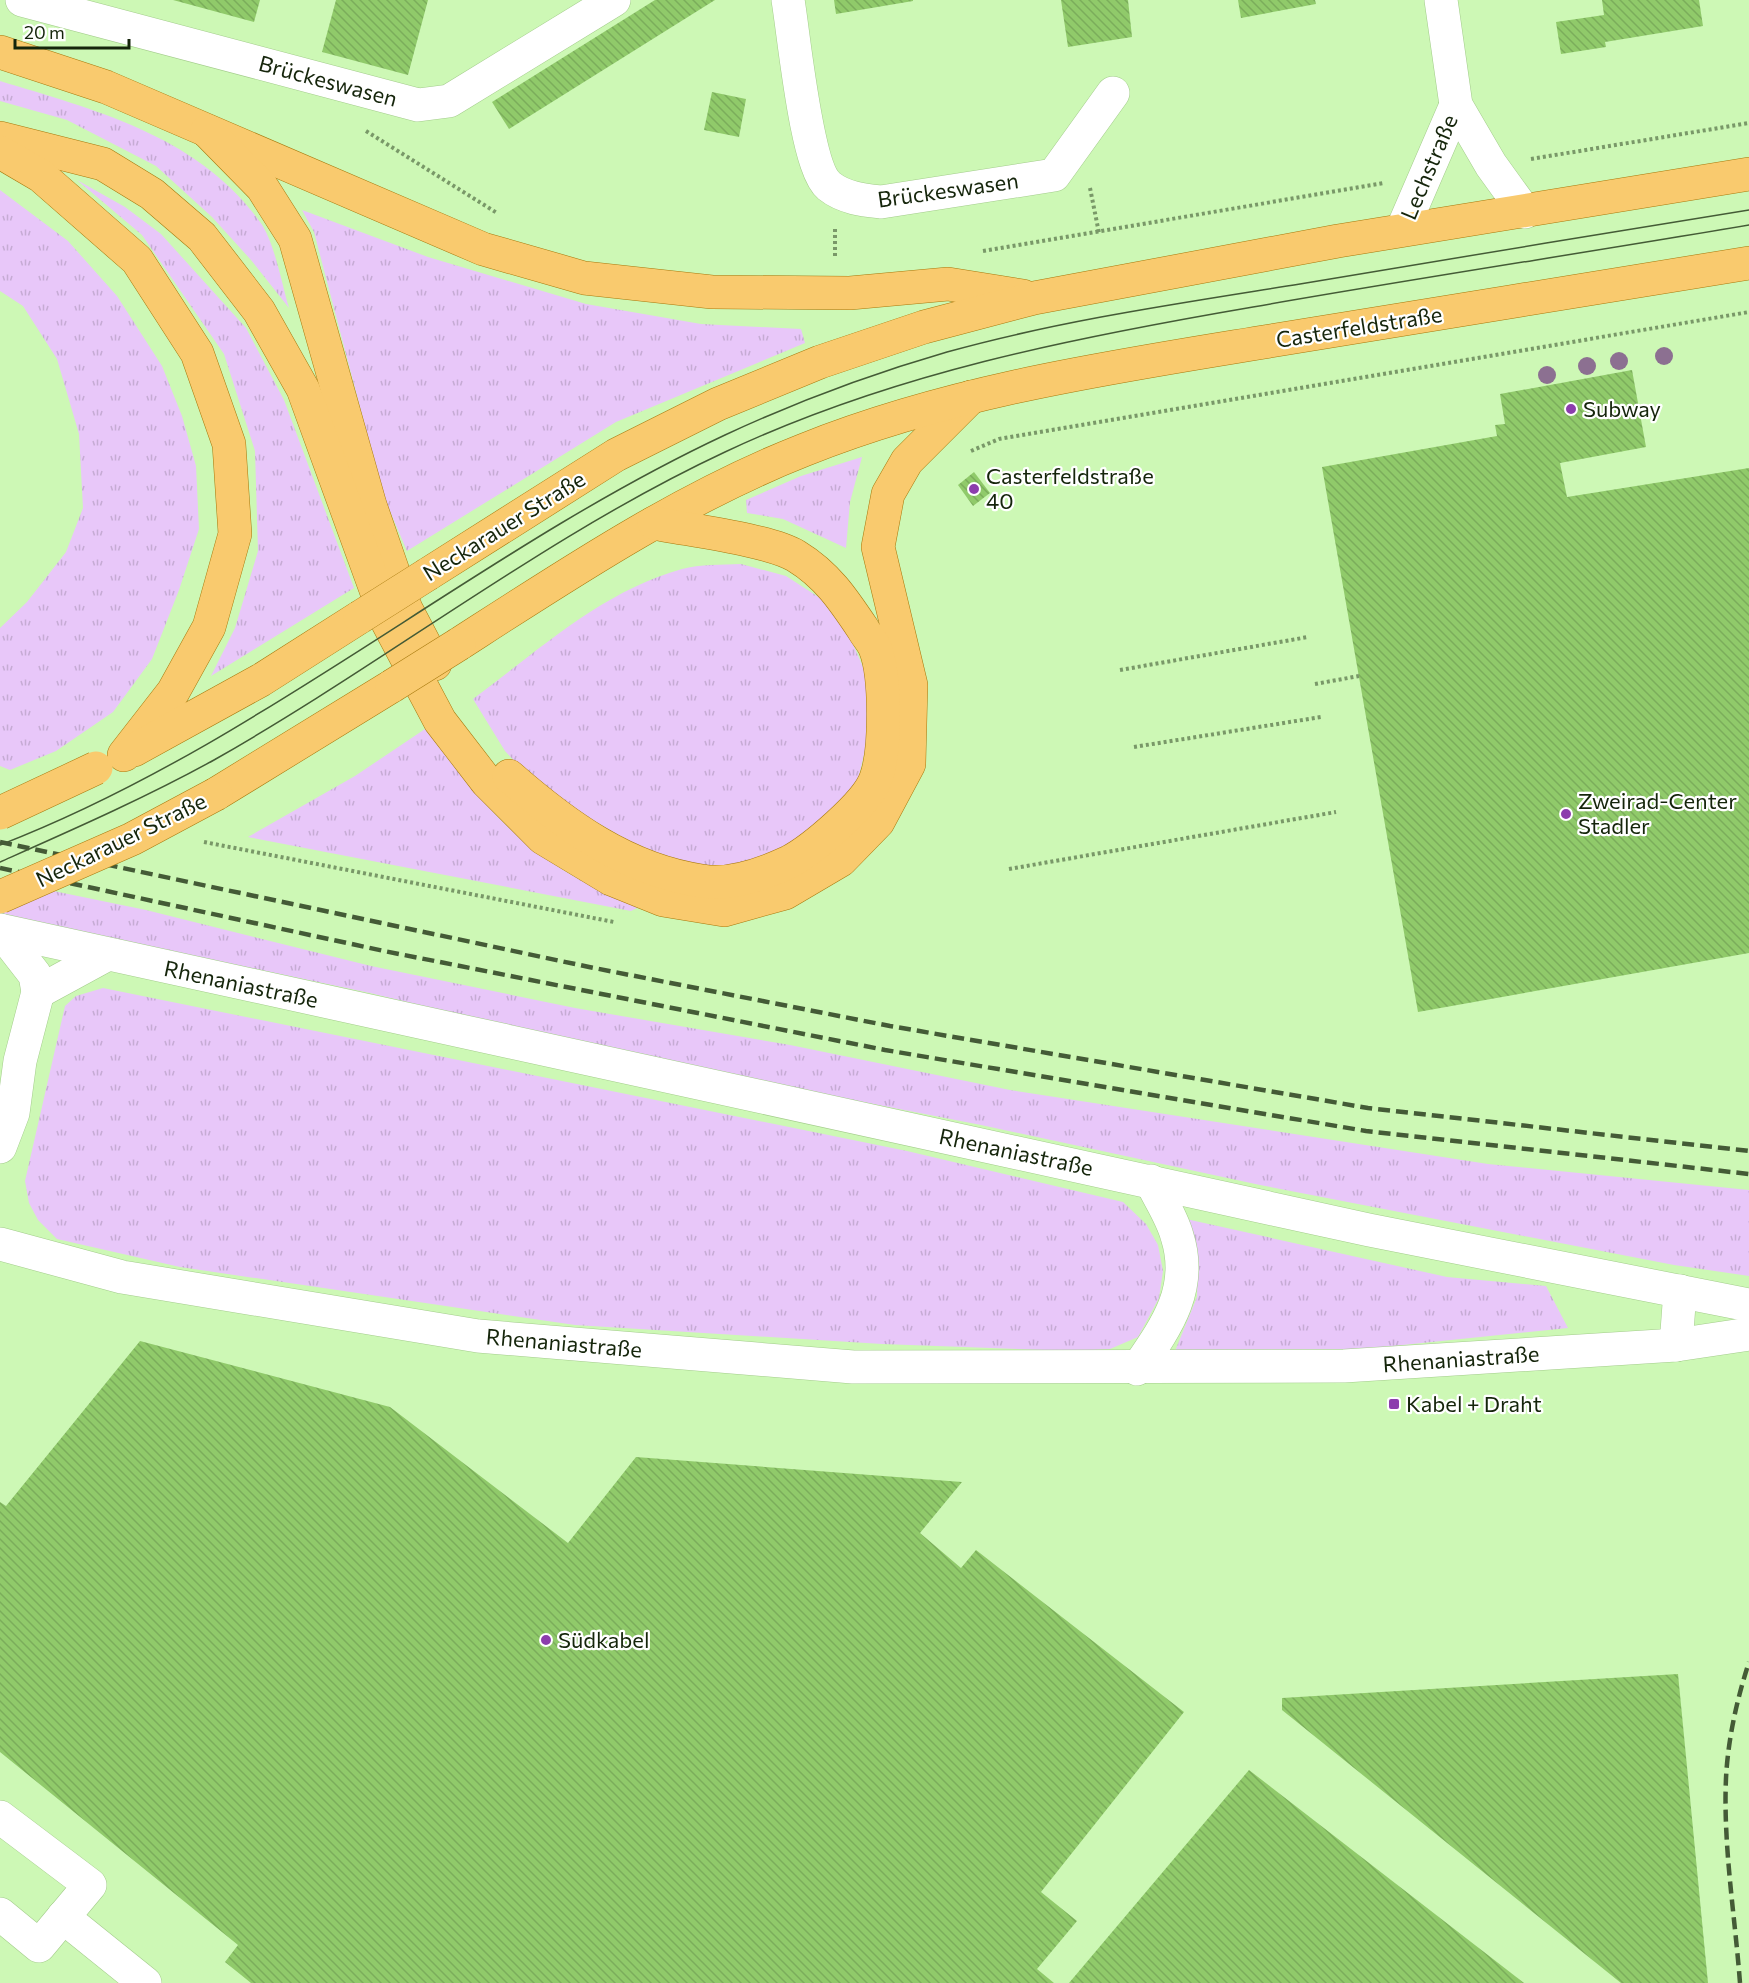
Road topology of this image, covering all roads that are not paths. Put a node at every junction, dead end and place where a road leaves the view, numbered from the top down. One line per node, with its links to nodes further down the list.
1 (22, 0): 2 (street, Brückeswasen)
2 (614, 0)
3 (788, 0): 6 (street, Brückeswasen)
4 (1441, 0): 7 (street, Lechstraße)
5 (0, 52): 8 (main road)
6 (1113, 93)
7 (1456, 105): 12 (street, Lechstraße); 13 (street, Lechstraße)
8 (207, 131): 15 (main road); 17 (main road)
9 (0, 138): 16 (main road)
10 (0, 152): 18 (main road)
11 (1749, 174): 12 (main road)
12 (1525, 212): 13 (main road)
13 (1402, 230): 15 (main road)
14 (1749, 262): 16 (main road, Casterfeldstraße)
15 (1034, 298): 18 (main road, Neckarauer Straße, bridge)
16 (971, 397): 17 (main road, Neckarauer Straße)
17 (654, 523): 20 (main road, Neckarauer Straße, bridge)
18 (110, 762): 19 (main road, Neckarauer Straße, bridge)
19 (0, 813)
20 (0, 897)
21 (0, 930): 22 (street, Rhenaniastraße); 23 (street)
22 (106, 955): 23 (street); 26 (street, Rhenaniastraße)
23 (38, 992): 24 (street)
24 (10, 1073): 25 (street)
25 (0, 1147)
26 (1151, 1180): 28 (street, Rhenaniastraße); 32 (street)
27 (0, 1244): 32 (street, Rhenaniastraße)
28 (1680, 1291): 29 (street, Rhenaniastraße); 31 (street)
29 (1749, 1305)
30 (1749, 1334): 31 (street, Rhenaniastraße)
31 (1676, 1345): 32 (street, Rhenaniastraße)
32 (1137, 1369)
33 (0, 1817): 35 (street)
34 (0, 1914): 35 (street)
35 (63, 1917): 36 (street)
36 (145, 1983)

